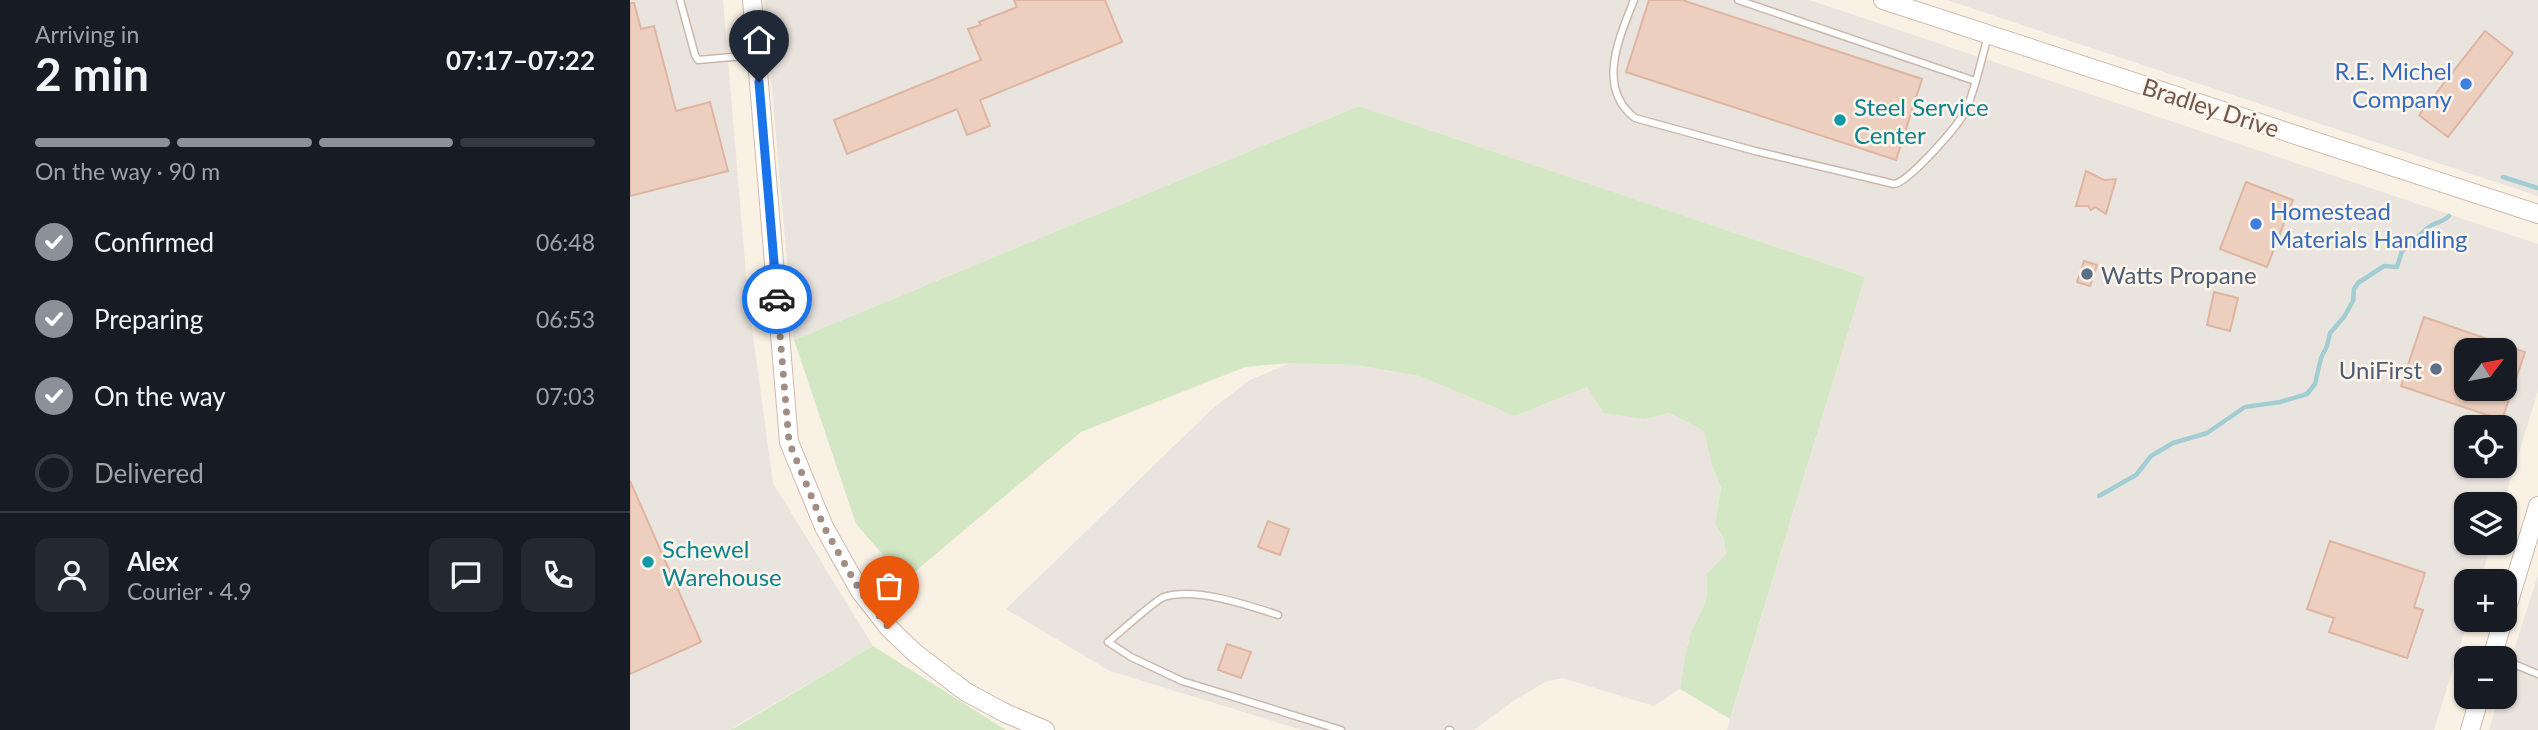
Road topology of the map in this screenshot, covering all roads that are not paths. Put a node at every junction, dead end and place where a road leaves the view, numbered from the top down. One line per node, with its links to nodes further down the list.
1 (680, 0): 7 (lane)
2 (752, 0): 7 (street)
3 (1634, 0): 8 (lane)
4 (1738, 0): 8 (lane)
5 (1884, 0): 6 (street, Bradley Drive)
6 (1988, 34): 8 (lane); 9 (street, Bradley Drive)
7 (757, 55): 16 (street)
8 (1975, 80)
9 (2538, 214)
10 (2538, 506): 11 (street)
11 (2517, 575)
12 (1278, 615): 17 (lane)
13 (2517, 666): 14 (lane)
14 (2538, 674)
15 (2476, 709): 18 (street)
16 (1045, 730)
17 (1341, 730)
18 (2470, 730)

